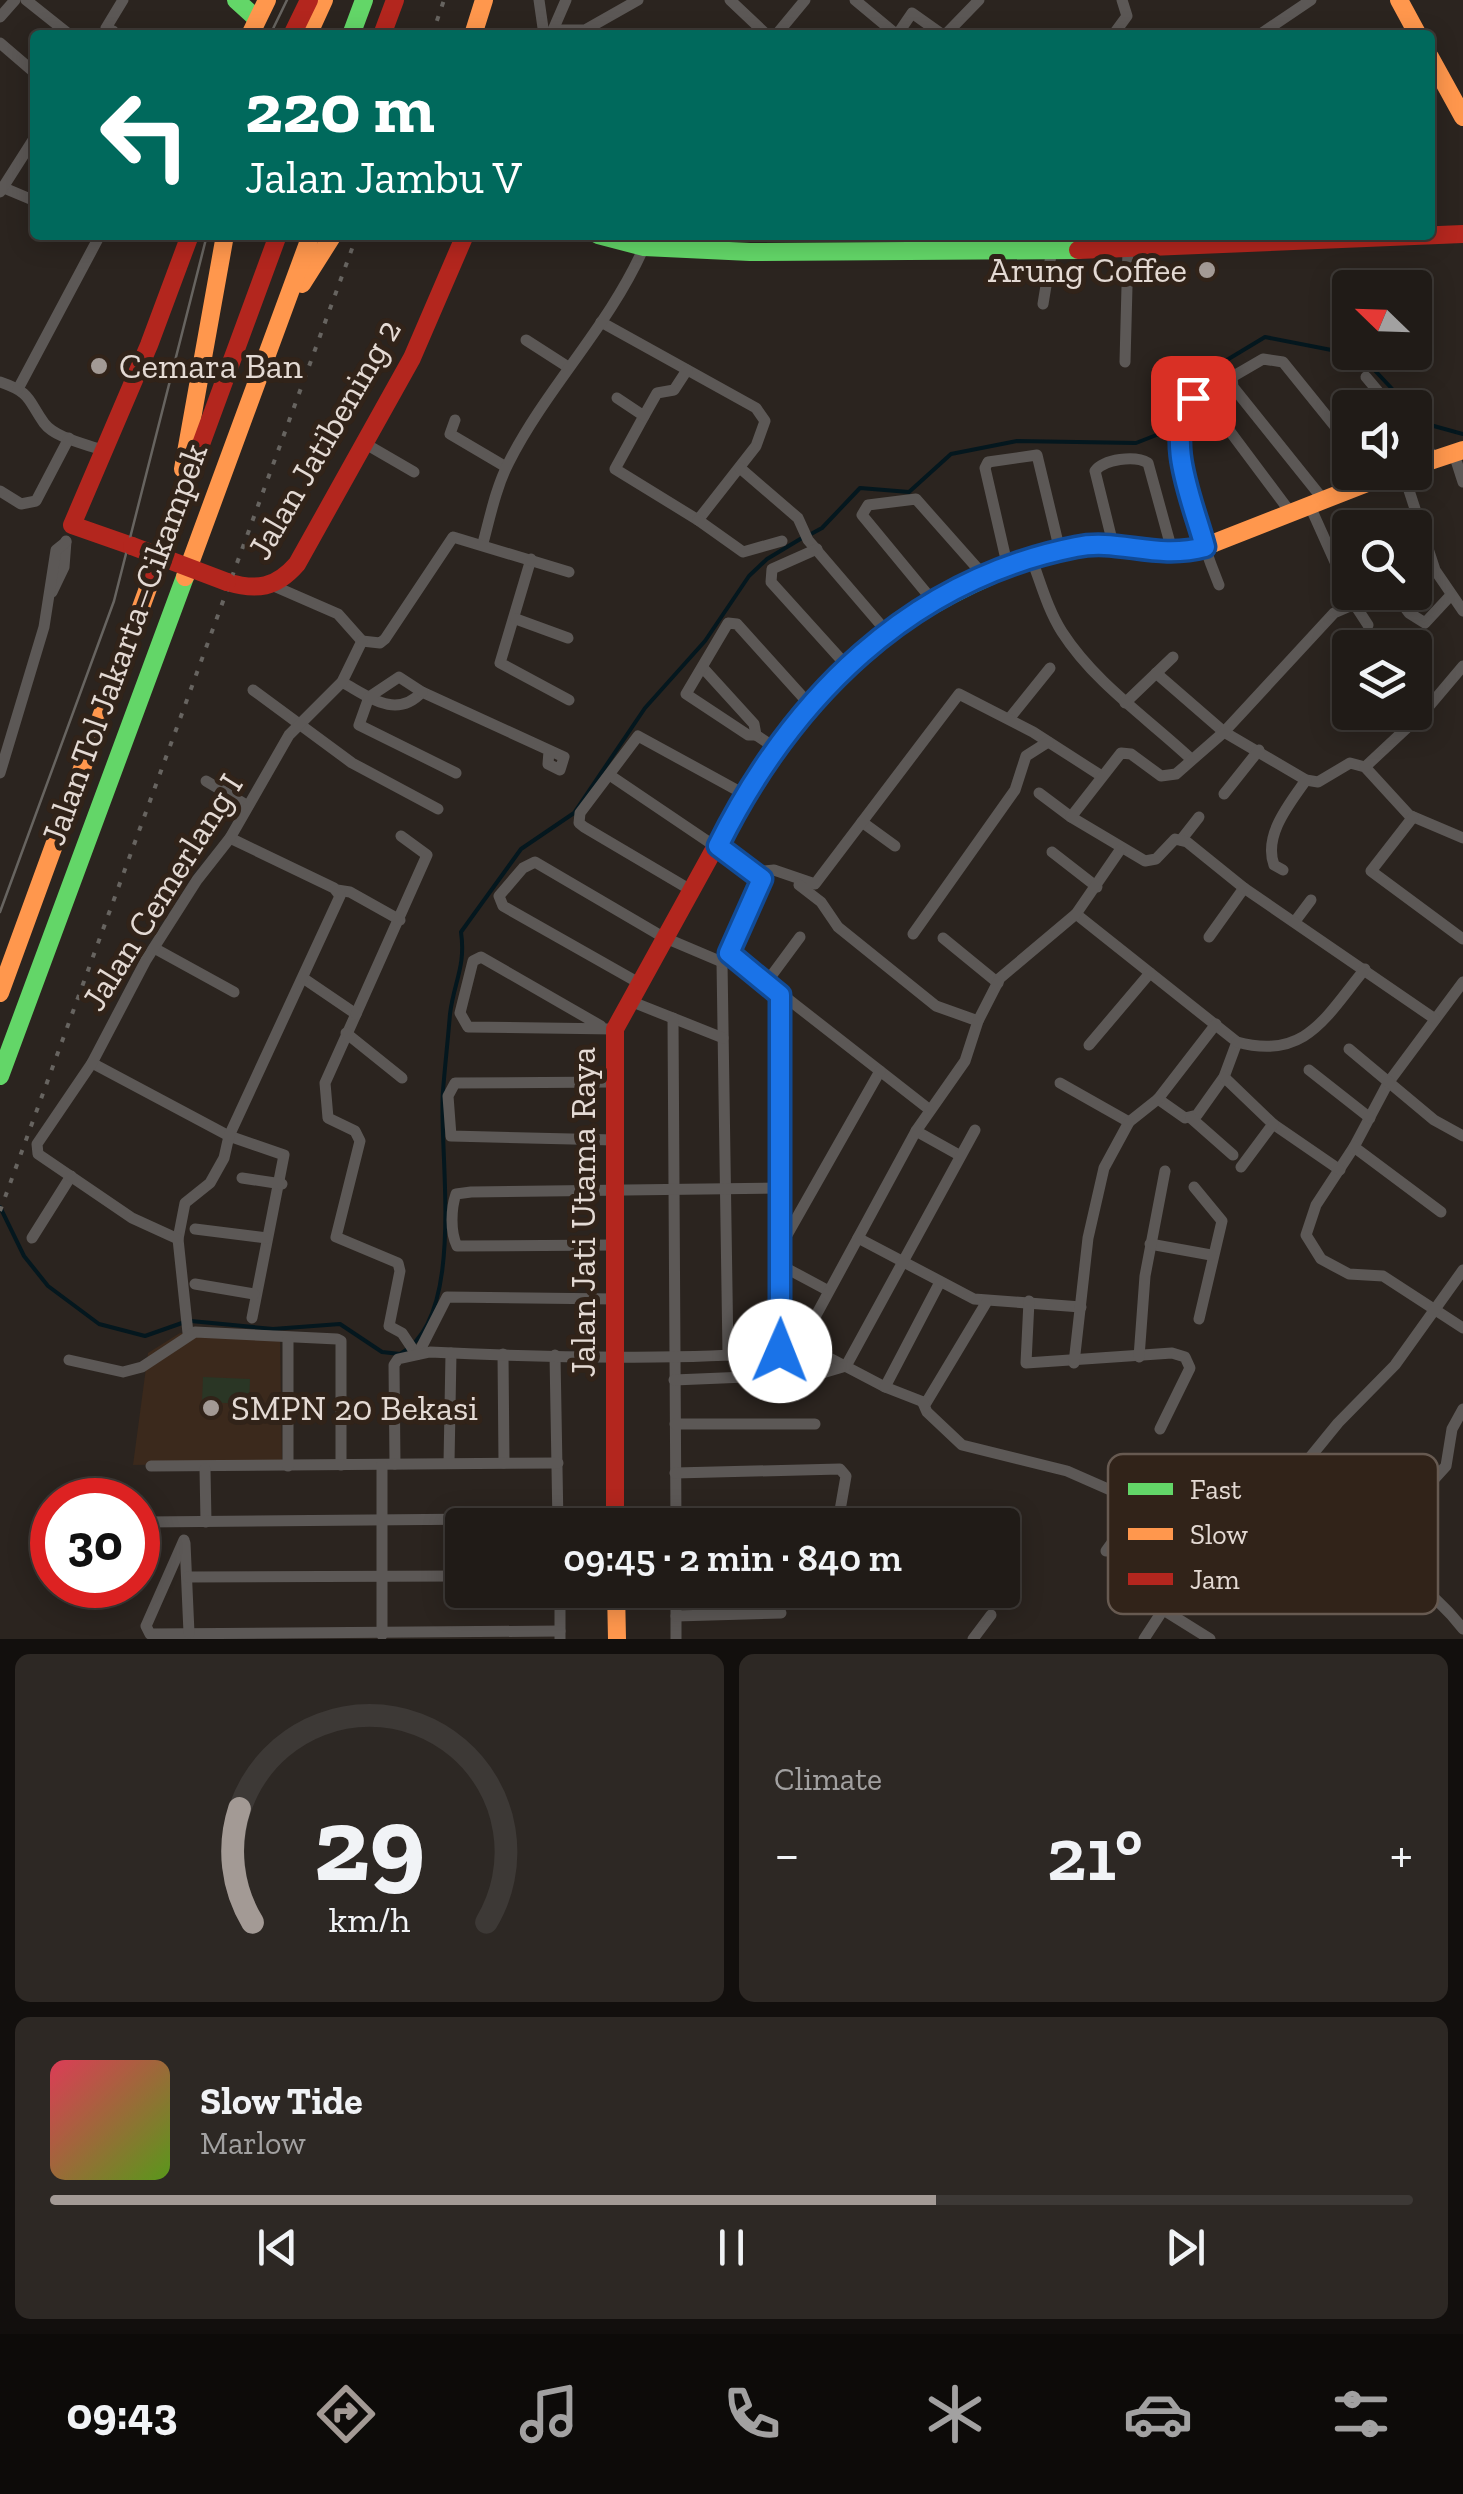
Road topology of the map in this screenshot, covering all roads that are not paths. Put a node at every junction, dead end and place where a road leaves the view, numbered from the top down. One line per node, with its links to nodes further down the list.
1 (14, 0): 21 (street)
2 (26, 0): 24 (street)
3 (122, 0): 25 (street)
4 (236, 0): 22 (main road)
5 (267, 0): 22 (main road)
6 (309, 0): 26 (main road)
7 (324, 0): 27 (main road)
8 (364, 0): 28 (main road)
9 (395, 0): 29 (main road)
10 (481, 0): 30 (main road)
11 (539, 0): 31 (street)
12 (566, 0): 32 (street)
13 (638, 0): 33 (street)
14 (730, 0): 34 (street)
15 (804, 0): 35 (street)
16 (855, 0): 36 (street)
17 (978, 0): 39 (street)
18 (1122, 0): 40 (street)
19 (1311, 0): 23 (street)
20 (1403, 2): 41 (main road)
21 (0, 18)
22 (254, 27)
23 (1279, 29)
24 (64, 30)
25 (113, 30)
26 (294, 30)
27 (310, 30)
28 (353, 30)
29 (384, 30)
30 (473, 30)
31 (547, 30)
32 (550, 30)
33 (585, 30)
34 (761, 30)
35 (780, 30)
36 (891, 30)
37 (901, 30): 38 (street)
38 (936, 30)
39 (949, 30)
40 (1116, 30)
41 (1416, 30)
42 (0, 43): 44 (street)
43 (1435, 65): 45 (main road)
44 (30, 69)
45 (1463, 117)
46 (30, 145): 47 (street)
47 (1, 190): 48 (street)
48 (30, 199)
49 (1463, 234): 50 (main road)
50 (1435, 235)
51 (97, 240): 75 (street)
52 (188, 240): 83 (main road)
53 (224, 240): 66 (main road)
54 (234, 240): 66 (main road)
55 (276, 240): 95 (main road, Jalan Tol Jakarta–Cikampek)
56 (308, 240): 67 (main road, Jalan Tol Jakarta–Cikampek)
57 (330, 240): 67 (main road)
58 (462, 240): 82 (main road, Jalan Jatibening 2)
59 (1337, 240): 64 (main road)
60 (638, 242): 61 (main road); 68 (street)
61 (703, 243): 62 (main road)
62 (808, 243): 63 (main road)
63 (1063, 244): 64 (main road); 65 (street)
64 (1128, 250): 70 (street)
65 (1043, 304)
66 (212, 314): 95 (main road)
67 (282, 317): 213 (main road, Jalan Tol Jakarta–Cikampek)
68 (601, 322): 71 (street); 72 (street)
69 (526, 340): 71 (street)
70 (1125, 362)
71 (568, 367): 85 (street)
72 (687, 370): 78 (street); 86 (street)
73 (1366, 376): 76 (street)
74 (0, 382): 75 (street)
75 (18, 389): 81 (street)
76 (1377, 390)
77 (617, 398): 78 (street)
78 (644, 416): 94 (street)
79 (456, 420): 85 (street)
80 (1332, 421): 92 (street)
81 (69, 438): 83 (street); 91 (street)
82 (364, 443): 87 (street); 111 (main road, Jalan Jatibening 2)
83 (102, 450): 96 (main road)
84 (1451, 454): 88 (street)
85 (506, 467): 99 (street)
86 (740, 468): 94 (street); 97 (street)
87 (414, 472)
88 (1463, 482)
89 (1344, 490): 92 (main road, Jalan Jati Utama Raya)
90 (1409, 490): 112 (street)
91 (0, 491)
92 (1316, 501): 93 (main road, Jalan Jati Utama Raya); 100 (street)
93 (1291, 513): 101 (main road, Jalan Jati Utama Raya); 101 (street)
94 (698, 520): 98 (street)
95 (173, 526): 196 (main road, Jalan Tol Jakarta–Cikampek)
96 (74, 532): 111 (main road, Jalan Jatibening 2, bridge); 146 (street)
97 (810, 539): 120 (street); 124 (street)
98 (782, 540)
99 (482, 543): 105 (street); 122 (street)
100 (1332, 545)
101 (1205, 547): 104 (main road, Jalan Jati Utama Raya); 110 (street)
102 (1114, 548): 103 (main road, Jalan Jati Utama Raya); 104 (main road, Jalan Jati Utama Raya); 104 (street)
103 (1060, 551): 106 (main road, Jalan Jati Utama Raya); 107 (street)
104 (1173, 554)
105 (531, 559): 108 (street); 118 (street)
106 (1032, 560): 107 (main road, Jalan Jati Utama Raya); 134 (street)
107 (1008, 568): 109 (main road, Jalan Jati Utama Raya)
108 (569, 572)
109 (986, 578): 113 (main road, Jalan Jati Utama Raya); 113 (street)
110 (1219, 585)
111 (276, 586): 122 (street)
112 (1451, 595): 116 (street); 117 (street)
113 (933, 601): 120 (main road, Jalan Jati Utama Raya)
114 (1342, 610): 138 (street)
115 (1358, 610): 119 (street)
116 (1406, 610)
117 (1463, 611)
118 (516, 619): 121 (street); 133 (street)
119 (1368, 625)
120 (886, 631): 124 (main road, Jalan Jati Utama Raya)
121 (568, 638)
122 (362, 641): 129 (street, Jalan Cemerlang I)
123 (1173, 658): 128 (street)
124 (846, 665): 135 (main road, Jalan Jati Utama Raya)
125 (1463, 666): 145 (street)
126 (703, 668): 135 (street); 139 (street); 139 (street)
127 (1050, 668): 136 (street)
128 (1156, 673): 134 (street); 138 (street)
129 (342, 682): 132 (street); 137 (street, Jalan Cemerlang I)
130 (253, 690): 137 (street)
131 (422, 692): 132 (street); 132 (street); 143 (street)
132 (369, 697): 147 (street)
133 (569, 700)
134 (1124, 703): 144 (street)
135 (810, 705): 141 (main road, Jalan Jati Utama Raya)
136 (1009, 719): 140 (street); 160 (street)
137 (298, 725): 155 (street, Jalan Cemerlang I); 156 (street)
138 (1224, 732): 142 (street); 144 (street)
139 (756, 735): 141 (street)
140 (1048, 742): 148 (street); 180 (street)
141 (774, 747): 153 (main road, Jalan Jati Utama Raya)
142 (1259, 750): 150 (street); 154 (street)
143 (549, 751)
144 (1190, 758): 148 (street)
145 (1365, 766): 150 (street); 158 (street)
146 (0, 774)
147 (456, 774)
148 (1100, 775): 159 (street)
149 (610, 776): 153 (street); 165 (street); 174 (street)
150 (1306, 780): 169 (street)
151 (206, 781): 155 (street)
152 (1038, 793): 159 (street)
153 (744, 794): 165 (main road, Jalan Jati Utama Raya)
154 (1224, 794)
155 (248, 806): 162 (street, Jalan Cemerlang I)
156 (438, 809)
157 (1199, 817): 164 (street)
158 (1413, 817): 163 (street); 185 (street)
159 (1072, 818): 167 (street)
160 (862, 822): 166 (street); 171 (street)
161 (401, 836): 178 (street)
162 (230, 838): 175 (street); 186 (street, Jalan Cemerlang I)
163 (1463, 838)
164 (1181, 840): 167 (street); 173 (street)
165 (718, 846): 170 (street); 174 (main road, Jalan Jati Utama Raya)
166 (895, 846)
167 (1120, 850): 172 (street)
168 (1052, 852): 172 (street)
169 (1284, 870)
170 (758, 872): 171 (street); 187 (street)
171 (798, 881): 202 (street)
172 (1097, 887): 177 (street)
173 (1244, 888): 179 (street); 183 (street)
174 (689, 889): 181 (main road, Jalan Jati Utama Raya)
175 (337, 890): 178 (street); 190 (street)
176 (1312, 900): 179 (street)
177 (1076, 914): 189 (street); 194 (street)
178 (400, 920): 199 (street)
179 (1296, 920): 188 (street)
180 (913, 934)
181 (663, 937): 187 (street); 192 (main road, Jalan Jati Utama Raya); 192 (street)
182 (800, 937): 193 (street)
183 (1209, 937)
184 (943, 938): 194 (street)
185 (1463, 939)
186 (154, 948): 195 (street); 210 (street, Jalan Cemerlang I)
187 (725, 958): 193 (street); 206 (street)
188 (1365, 969): 201 (street); 207 (street)
189 (1150, 973): 203 (street); 208 (street)
190 (303, 978): 199 (street); 227 (street)
191 (1463, 982): 201 (street)
192 (638, 983): 198 (main road, Jalan Jati Utama Raya)
193 (766, 983): 197 (street)
194 (998, 983): 202 (street)
195 (234, 992)
196 (0, 993)
197 (780, 995): 212 (street); 240 (street)
198 (630, 1001): 200 (street); 204 (main road, Jalan Jati Utama Raya)
199 (356, 1014): 205 (street)
200 (672, 1018): 206 (street); 243 (street)
201 (1435, 1019): 218 (street)
202 (978, 1021): 220 (street)
203 (1216, 1024): 207 (street); 219 (street)
204 (608, 1028): 204 (street); 216 (main road, Jalan Jati Utama Raya)
205 (346, 1033): 215 (street); 273 (street)
206 (722, 1038): 241 (street)
207 (1237, 1042): 214 (street)
208 (1089, 1045)
209 (1350, 1049): 218 (street)
210 (92, 1063): 227 (street, Jalan Cemerlang I); 236 (street)
211 (1309, 1070): 222 (street)
212 (880, 1071): 220 (street); 252 (street)
213 (0, 1076)
214 (1224, 1077): 221 (street); 224 (street)
215 (402, 1078)
216 (614, 1082): 229 (main road, Jalan Jati Utama Raya); 229 (street)
217 (1060, 1083): 223 (street)
218 (1388, 1083): 222 (street); 228 (street)
219 (1158, 1099): 221 (street); 223 (street)
220 (930, 1110): 226 (street)
221 (1188, 1118): 232 (street)
222 (1370, 1118): 230 (street)
223 (1129, 1122): 264 (street)
224 (1273, 1124): 233 (street); 235 (street)
225 (975, 1130): 231 (street)
226 (916, 1131): 231 (street); 248 (street)
227 (229, 1136): 238 (street, Jalan Cemerlang I); 249 (street)
228 (1463, 1136)
229 (614, 1140): 242 (main road, Jalan Jati Utama Raya)
230 (1354, 1148): 235 (street); 244 (street)
231 (959, 1155): 254 (street)
232 (1233, 1155)
233 (1242, 1167)
234 (1165, 1170): 250 (street)
235 (1340, 1170): 265 (street)
236 (71, 1176): 246 (street); 249 (street)
237 (242, 1178): 238 (street)
238 (282, 1184): 247 (street)
239 (1194, 1187): 253 (street)
240 (781, 1188): 241 (street); 252 (street)
241 (728, 1190): 243 (street); 277 (street)
242 (614, 1192): 243 (street); 251 (main road, Jalan Jati Utama Raya); 251 (street)
243 (672, 1192): 279 (street)
244 (1441, 1212)
245 (195, 1229): 247 (street)
246 (32, 1238)
247 (267, 1238): 260 (street)
248 (858, 1238): 254 (street); 259 (street)
249 (178, 1240): 268 (street)
250 (1150, 1244): 253 (street); 280 (street)
251 (614, 1245): 261 (main road, Jalan Jati Utama Raya)
252 (780, 1245): 255 (street)
253 (1211, 1255): 267 (street)
254 (900, 1260): 257 (street); 283 (street)
255 (782, 1266): 259 (street); 272 (street)
256 (1463, 1270): 265 (street)
257 (940, 1282): 263 (street); 285 (street)
258 (195, 1284): 260 (street)
259 (827, 1290): 271 (street)
260 (254, 1294): 266 (street)
261 (615, 1298): 273 (street); 276 (main road, Jalan Jati Utama Raya)
262 (1029, 1301): 263 (street); 264 (street); 282 (street)
263 (986, 1303): 286 (street)
264 (1081, 1307): 282 (street)
265 (1433, 1311): 269 (street); 291 (street)
266 (252, 1318)
267 (1199, 1319)
268 (186, 1323): 270 (street); 281 (street)
269 (1463, 1328)
270 (288, 1340): 296 (street); 298 (street)
271 (801, 1343): 272 (street); 283 (street)
272 (780, 1351): 277 (street)
273 (412, 1352): 274 (street); 295 (street)
274 (451, 1353): 275 (street); 292 (street)
275 (502, 1354): 278 (street); 293 (street)
276 (616, 1354): 278 (street); 279 (street); 304 (main road, Jalan Jati Utama Raya)
277 (728, 1355): 279 (street)
278 (555, 1356): 294 (street)
279 (674, 1356): 284 (street)
280 (1139, 1357): 282 (street); 290 (street)
281 (70, 1360)
282 (1074, 1363)
283 (846, 1366): 284 (street); 285 (street)
284 (674, 1380): 288 (street)
285 (885, 1388): 286 (street)
286 (925, 1403): 302 (street)
287 (1463, 1409): 301 (street)
288 (675, 1424): 289 (street); 300 (street)
289 (815, 1424)
290 (1160, 1428)
291 (1313, 1454)
292 (449, 1463): 293 (street); 295 (street)
293 (504, 1463): 294 (street)
294 (558, 1463): 303 (street)
295 (388, 1464): 296 (street); 310 (street)
296 (341, 1465): 298 (street)
297 (150, 1466): 299 (street)
298 (288, 1466): 299 (street)
299 (205, 1469): 309 (street)
300 (675, 1474): 305 (street); 306 (street)
301 (1438, 1475)
302 (1108, 1489)
303 (558, 1508)
304 (615, 1508)
305 (676, 1508)
306 (840, 1508)
307 (160, 1522): 308 (street)
308 (184, 1522): 309 (street); 312 (street)
309 (206, 1522): 310 (street)
310 (380, 1523): 311 (street); 317 (street)
311 (445, 1523)
312 (184, 1540): 316 (street); 328 (street)
313 (1108, 1549): 314 (street)
314 (1106, 1552)
315 (445, 1576): 317 (street)
316 (188, 1577): 317 (street); 328 (street)
317 (382, 1577): 329 (street)
318 (1438, 1601): 327 (street)
319 (560, 1608): 330 (street)
320 (616, 1608): 331 (main road)
321 (676, 1608): 326 (street)
322 (782, 1613): 326 (street)
323 (1159, 1614): 334 (street)
324 (1170, 1614): 335 (street)
325 (991, 1615): 333 (street)
326 (676, 1616): 332 (street)
327 (1463, 1628)
328 (197, 1635): 329 (street)
329 (382, 1635): 330 (street)
330 (560, 1635)
331 (616, 1639)
332 (676, 1639)
333 (973, 1639)
334 (1144, 1639)
335 (1210, 1639)

